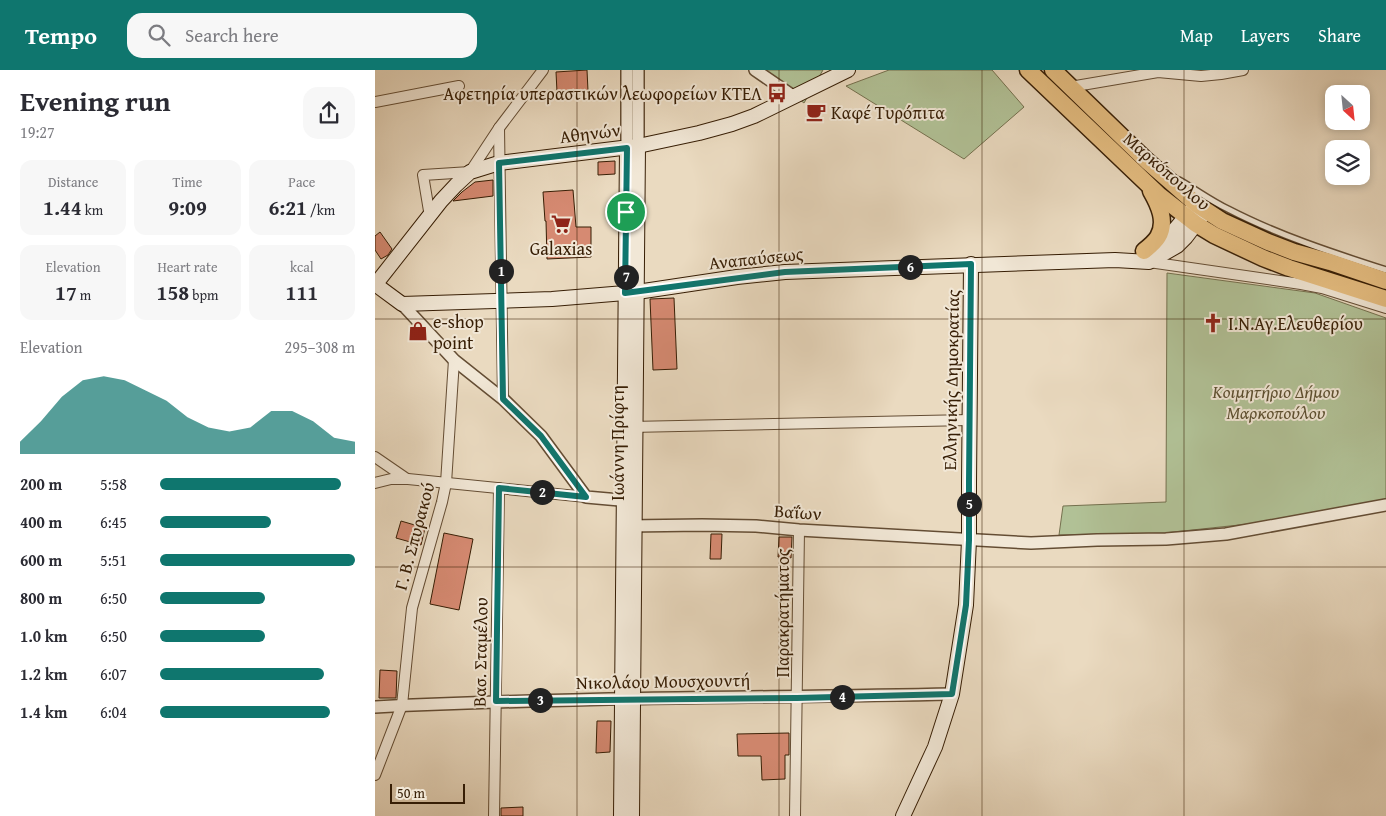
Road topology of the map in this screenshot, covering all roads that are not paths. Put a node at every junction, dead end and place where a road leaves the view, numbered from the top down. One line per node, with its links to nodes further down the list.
1 (543, 70): 13 (street)
2 (627, 70): 14 (street, Ιωάννη Πρίφτη)
3 (638, 70): 14 (street, Ιωάννη Πρίφτη)
4 (755, 70): 11 (street)
5 (1028, 70): 18 (highway, Μαρκόπουλου)
6 (1053, 70): 10 (highway, Μαρκόπουλου)
7 (1243, 70): 10 (street)
8 (840, 72): 11 (main road, Αθηνών)
9 (459, 86): 12 (street)
10 (1070, 87): 15 (highway, Μαρκόπουλου)
11 (793, 96): 14 (main road, Αθηνών)
12 (375, 102)
13 (499, 128): 16 (street); 17 (street)
14 (632, 147): 16 (main road, Αθηνών); 27 (main road, Ιωάννη Πρίφτη)
15 (1148, 162): 19 (highway, Μαρκόπουλου); 24 (lane)
16 (499, 163): 17 (main road, Αθηνών); 29 (street)
17 (470, 172): 20 (main road, Αθηνών); 20 (street)
18 (1137, 174): 21 (highway, Μαρκόπουλου); 22 (highway)
19 (1201, 207): 21 (main road, Αναπαύσεως); 25 (highway, Μαρκόπουλου)
20 (430, 217): 26 (main road, Αθηνών)
21 (1191, 221): 22 (main road, Αναπαύσεως); 28 (highway, Μαρκόπουλου)
22 (1147, 256): 23 (main road, Αναπαύσεως); 31 (street)
23 (971, 264): 27 (main road, Αναπαύσεως); 34 (main road, Ελληνικής Δημοκρατίας)
24 (1386, 270)
25 (1386, 281)
26 (375, 284): 30 (main road)
27 (631, 292): 29 (main road, Αναπαύσεως); 35 (main road, Ιωάννη Πρίφτη); 35 (main road, Ιωάννη Πρίφτη)
28 (1386, 300)
29 (501, 301): 30 (main road, Αναπαύσεως); 33 (street)
30 (403, 304): 32 (street)
31 (1386, 308)
32 (454, 360): 33 (street); 39 (street, Γ. Β. Σπυρακού)
33 (503, 399): 41 (street)
34 (970, 420): 35 (street); 46 (main road, Ελληνικής Δημοκρατίας)
35 (630, 428): 42 (main road, Ιωάννη Πρίφτη)
36 (375, 457): 37 (street)
37 (408, 479): 38 (street); 39 (street)
38 (375, 483)
39 (446, 483): 40 (street); 51 (street, Γ. Β. Σπυρακού)
40 (499, 488): 41 (street); 50 (street, Βασ. Σταμέλου)
41 (586, 497): 42 (street)
42 (629, 501): 44 (main road, Ιωάννη Πρίφτη)
43 (1386, 505): 46 (street, Βαΐων)
44 (629, 526): 45 (street, Βαΐων); 49 (main road, Ιωάννη Πρίφτη)
45 (799, 530): 46 (street, Βαΐων); 48 (street, Παρακρατήματος)
46 (969, 540): 47 (main road, Ελληνικής Δημοκρατίας)
47 (952, 694): 48 (street, Νικολάου Μουσχουντή); 58 (main road, Ελληνικής Δημοκρατίας)
48 (797, 698): 49 (street, Νικολάου Μουσχουντή); 57 (street, Παρακρατήματος)
49 (628, 699): 50 (street, Νικολάου Μουσχουντή); 55 (main road, Ιωάννη Πρίφτη); 56 (main road, Ιωάννη Πρίφτη)
50 (496, 701): 51 (street, Νικολάου Μουσχουντή); 54 (street, Βασ. Σταμέλου)
51 (402, 705): 52 (street, Νικολάου Μουσχουντή); 53 (street, Γ. Β. Σπυρακού)
52 (375, 707)
53 (375, 775)
54 (494, 816)
55 (621, 816)
56 (632, 816)
57 (795, 816)
58 (903, 816)

